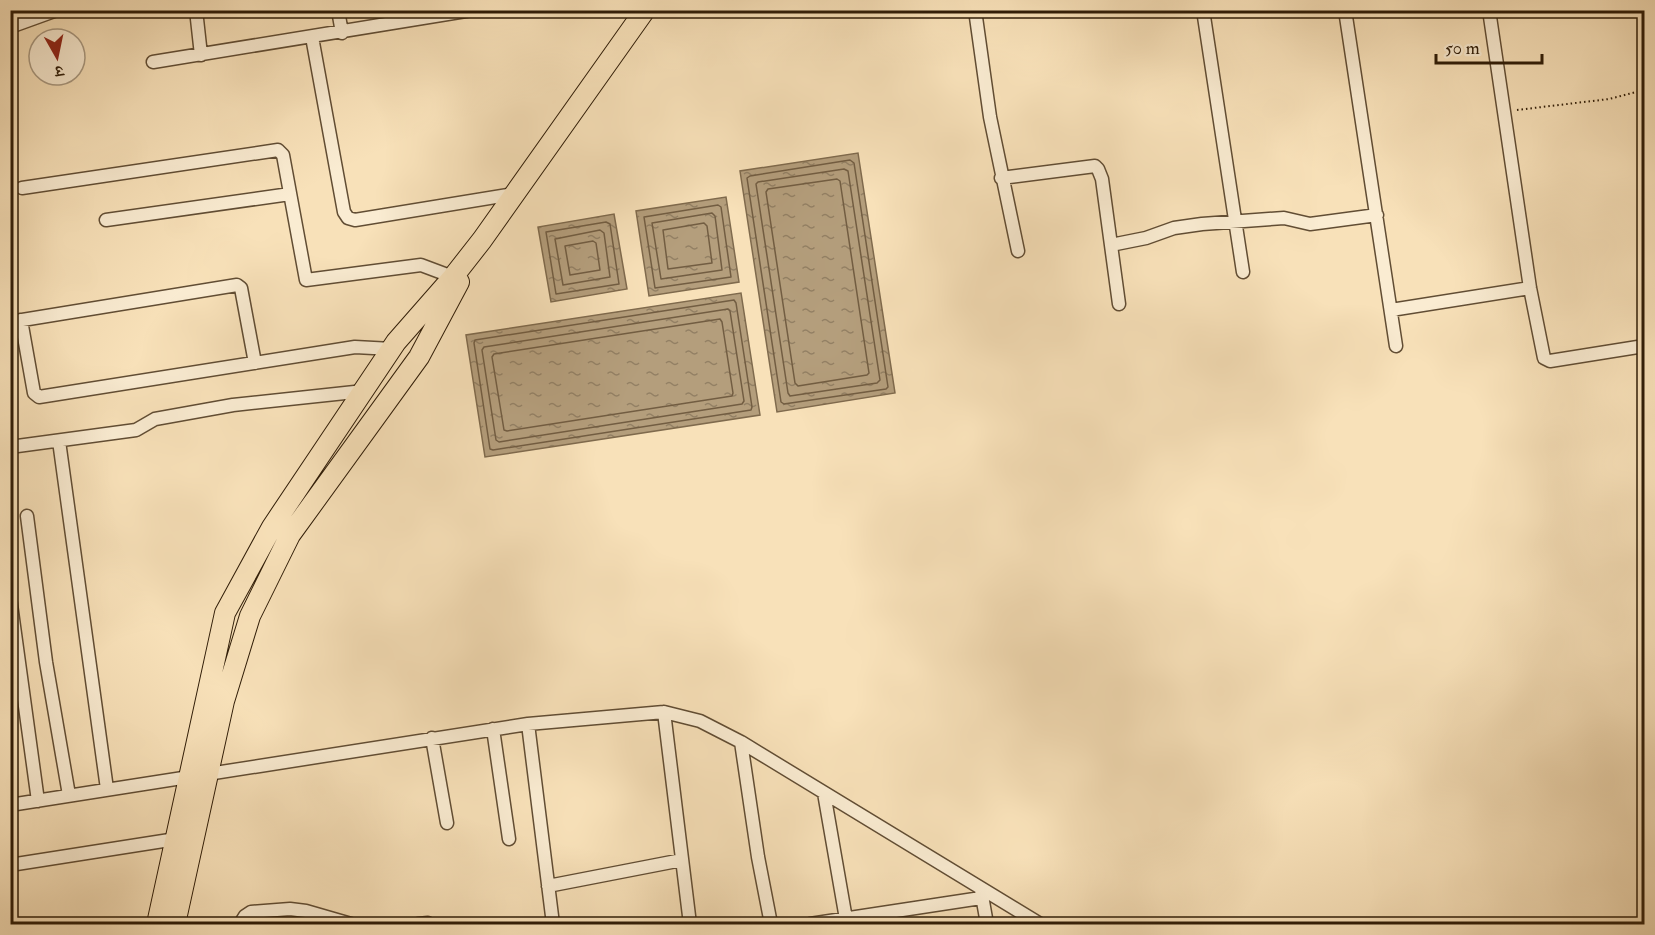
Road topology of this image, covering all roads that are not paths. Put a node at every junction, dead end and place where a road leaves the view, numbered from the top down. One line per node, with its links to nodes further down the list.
1 (57, 10): 10 (street)
2 (196, 10): 13 (street)
3 (338, 10): 11 (street)
4 (975, 10): 15 (street)
5 (1203, 10): 21 (street)
6 (1345, 10): 19 (street)
7 (1489, 10): 27 (street)
8 (470, 11): 11 (street)
9 (641, 12): 18 (main road)
10 (10, 27)
11 (342, 33): 12 (street)
12 (312, 37): 13 (street); 18 (street)
13 (201, 55): 14 (street)
14 (153, 62)
15 (1001, 178): 23 (street); 24 (street)
16 (21, 188): 17 (street)
17 (290, 194): 20 (street); 26 (street)
18 (514, 194): 22 (main road)
19 (1377, 215): 21 (street); 29 (street)
20 (106, 220)
21 (1235, 221): 23 (street); 25 (street)
22 (482, 240): 26 (main road); 45 (main road)
23 (1111, 245): 28 (street)
24 (1018, 251)
25 (1243, 272)
26 (453, 277): 33 (main road)
27 (1530, 288): 29 (street); 32 (street)
28 (1119, 304)
29 (1391, 309): 31 (street)
30 (16, 321): 34 (street); 34 (street)
31 (1396, 346)
32 (1644, 346)
33 (392, 349): 34 (street); 35 (main road)
34 (255, 363)
35 (364, 391): 36 (street); 45 (main road)
36 (59, 441): 37 (street); 46 (street)
37 (10, 447)
38 (27, 516): 48 (street)
39 (10, 597): 49 (street)
40 (664, 711): 41 (street); 44 (street); 54 (street)
41 (528, 724): 42 (street); 56 (street)
42 (493, 729): 43 (street); 53 (street)
43 (432, 738): 45 (street); 51 (street)
44 (741, 742): 47 (street); 66 (street)
45 (199, 775): 46 (street); 52 (main road); 61 (main road)
46 (107, 789): 48 (street)
47 (824, 793): 57 (street); 59 (street)
48 (69, 795): 49 (street)
49 (38, 801): 50 (street)
50 (10, 805)
51 (447, 823)
52 (176, 839): 55 (street); 60 (main road)
53 (509, 839)
54 (682, 860): 56 (street); 65 (street)
55 (10, 865)
56 (548, 886): 64 (street)
57 (981, 894): 58 (street); 68 (street); 69 (street)
58 (893, 918): 59 (street)
59 (846, 919): 67 (street)
60 (157, 924)
61 (175, 924)
62 (240, 924): 63 (street)
63 (351, 924)
64 (553, 924)
65 (690, 924)
66 (771, 924)
67 (810, 924)
68 (987, 924)
69 (1040, 924)

